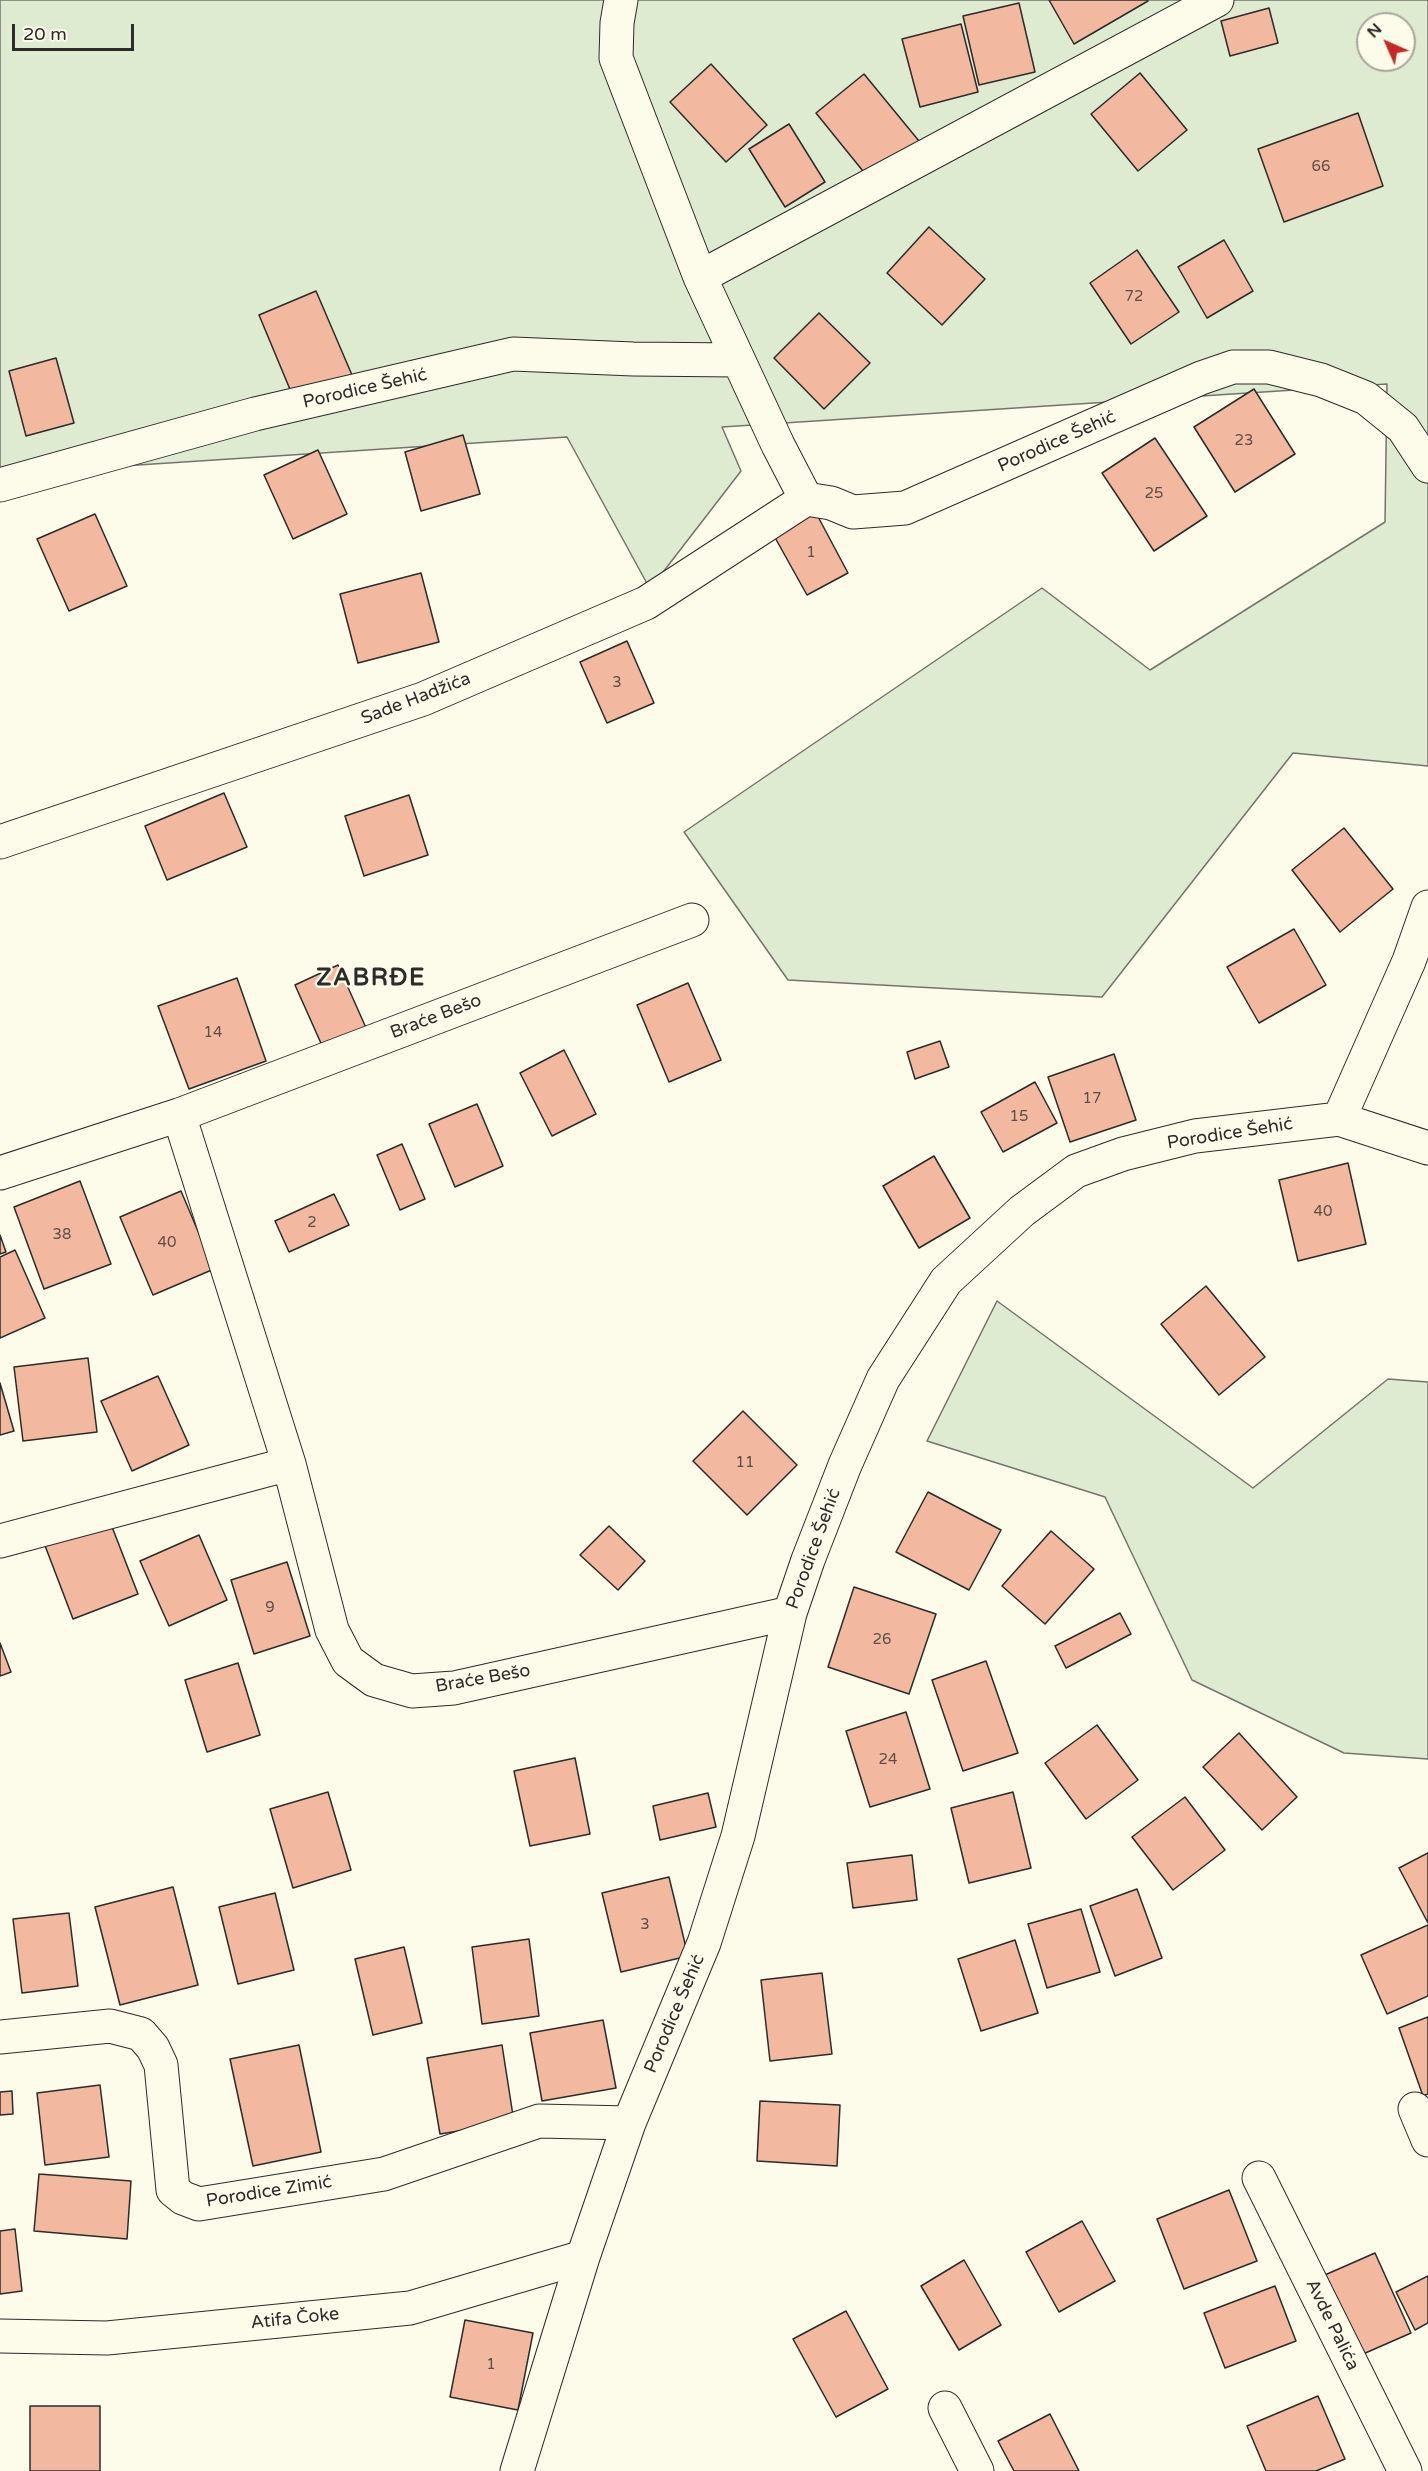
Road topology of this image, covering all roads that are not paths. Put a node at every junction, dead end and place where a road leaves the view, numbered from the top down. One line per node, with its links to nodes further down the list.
1 (621, 0): 3 (street)
2 (1217, 0): 3 (street)
3 (700, 277): 4 (street)
4 (738, 360): 6 (street, Porodice Šehić); 7 (street)
5 (1428, 466): 7 (street, Porodice Šehić)
6 (0, 485)
7 (806, 499): 8 (street, Sade Hadžića)
8 (0, 842)
9 (1428, 907): 12 (street)
10 (692, 920): 11 (street, Braće Bešo)
11 (179, 1115): 14 (street, Braće Bešo); 15 (street, Braće Bešo)
12 (1339, 1119): 13 (street); 17 (street, Porodice Šehić)
13 (1428, 1148)
14 (0, 1173)
15 (289, 1464): 16 (street); 17 (street, Braće Bešo)
16 (0, 1541)
17 (790, 1613): 20 (street, Porodice Šehić)
18 (0, 2037): 20 (street, Porodice Zimić)
19 (1415, 2109): 21 (street)
20 (629, 2123): 23 (street, Porodice Šehić)
21 (1428, 2140)
22 (1259, 2178): 28 (street, Avde Palića)
23 (583, 2258): 24 (street, Atifa Čoke); 26 (street, Porodice Šehić)
24 (0, 2336)
25 (945, 2408): 27 (street)
26 (517, 2471)
27 (976, 2471)
28 (1405, 2471)

